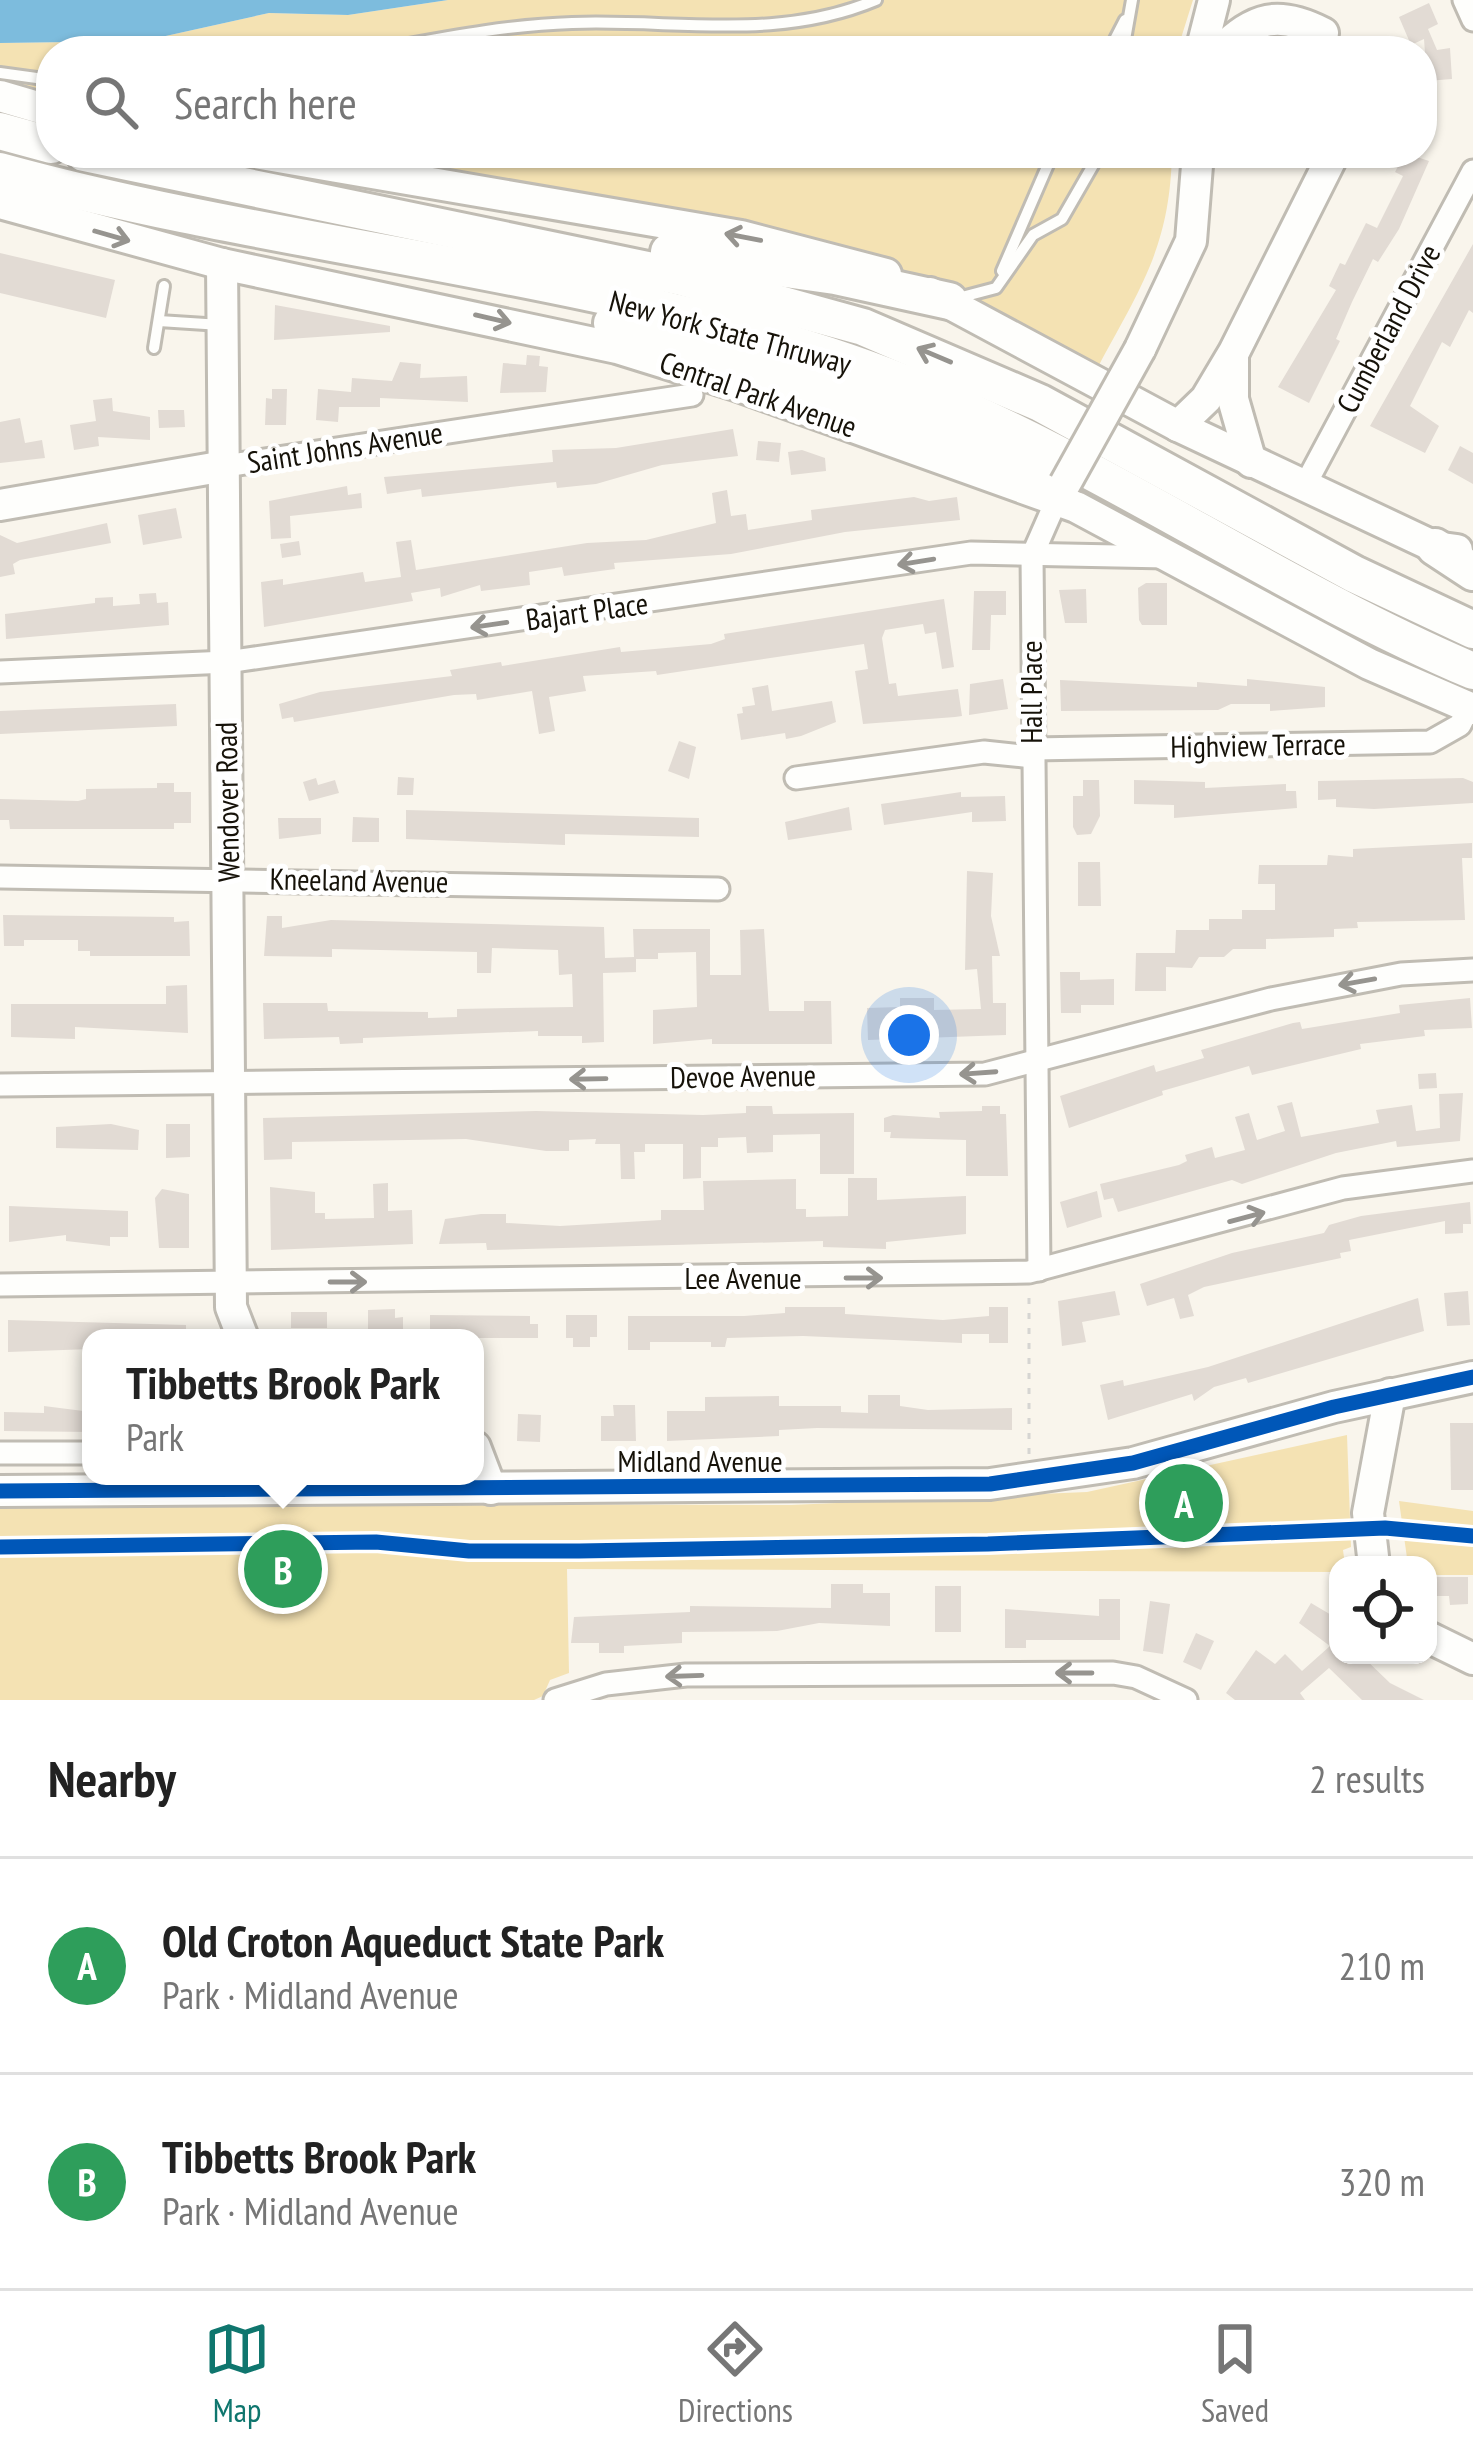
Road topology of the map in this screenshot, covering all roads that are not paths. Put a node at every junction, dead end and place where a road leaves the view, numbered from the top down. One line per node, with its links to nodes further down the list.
1 (876, 0): 9 (lane)
2 (1214, 0): 12 (main road)
3 (1237, 0): 7 (main road)
4 (1303, 0): 15 (main road)
5 (1464, 0): 8 (street)
6 (1130, 6): 10 (lane); 11 (lane)
7 (1267, 18): 13 (main road); 14 (main road)
8 (1473, 20)
9 (475, 36)
10 (1116, 36)
11 (1126, 36)
12 (1205, 36)
13 (1236, 36)
14 (1320, 36)
15 (1324, 36)
16 (0, 73): 17 (lane)
17 (36, 78)
18 (0, 96): 19 (main road)
19 (36, 107)
20 (0, 131): 21 (highway)
21 (36, 141)
22 (156, 168): 31 (highway, New York State Thruway)
23 (344, 168): 36 (main road, one-way to 23)
24 (1047, 168): 35 (lane)
25 (1091, 168): 35 (lane)
26 (1197, 168): 46 (main road, Hall Place, bridge)
27 (1326, 168): 40 (main road)
28 (0, 171): 32 (highway, New York State Thruway)
29 (1473, 171): 45 (street, Cumberland Drive)
30 (0, 202): 33 (main road, Central Park Avenue, one-way to 33)
31 (347, 208): 36 (highway); 53 (highway, New York State Thruway, one-way to 31)
32 (355, 248): 46 (highway); 56 (highway, New York State Thruway)
33 (222, 264): 38 (main road, Wendover Road); 46 (main road, Central Park Avenue, one-way to 46)
34 (164, 286): 37 (lane)
35 (996, 288): 36 (lane)
36 (949, 301): 42 (main road)
37 (159, 321): 38 (lane); 39 (lane)
38 (225, 326): 44 (main road, Wendover Road)
39 (154, 348)
40 (1234, 352): 42 (main road); 43 (main road)
41 (692, 395): 44 (street, Saint Johns Avenue)
42 (1178, 426): 43 (main road)
43 (1251, 462): 45 (main road)
44 (225, 466): 47 (main road, Saint Johns Avenue); 54 (main road, Wendover Road)
45 (1304, 487): 48 (main road)
46 (1061, 491): 49 (street, Hall Place); 51 (main road, Central Park Avenue)
47 (0, 506)
48 (1436, 547): 50 (main road); 52 (highway)
49 (1032, 556): 51 (street, Bajart Place); 54 (street, Bajart Place, one-way to 54); 57 (street, Hall Place)
50 (1473, 556)
51 (1173, 557): 56 (main road, Central Park Avenue)
52 (1473, 572)
53 (1473, 630)
54 (227, 662): 55 (street, Bajart Place); 60 (main road, Wendover Road)
55 (0, 673)
56 (1472, 696): 57 (street, Highview Terrace)
57 (1033, 753): 58 (street, Highview Terrace); 63 (street, Hall Place)
58 (796, 778)
59 (0, 877): 60 (street, Kneeland Avenue)
60 (228, 878): 61 (street, Kneeland Avenue); 64 (main road, Wendover Road)
61 (718, 889)
62 (1473, 970): 63 (street, Devoe Avenue, one-way to 63)
63 (1035, 1064): 64 (street, Devoe Avenue, one-way to 64); 67 (street, Hall Place)
64 (230, 1083): 65 (street, Devoe Avenue); 68 (main road, Wendover Road)
65 (0, 1085)
66 (1473, 1171): 67 (street, Lee Avenue, one-way to 66)
67 (1034, 1271): 68 (street, Lee Avenue, one-way to 67)
68 (231, 1282): 69 (street, Lee Avenue); 70 (main road, Wendover Road)
69 (0, 1285)
70 (240, 1329)
71 (1473, 1376): 72 (main road, Midland Avenue)
72 (1390, 1394): 78 (main road, Midland Avenue); 80 (main road)
73 (82, 1453): 74 (street)
74 (0, 1454)
75 (484, 1471): 78 (main road)
76 (147, 1485): 79 (main road, Midland Avenue)
77 (337, 1485): 78 (main road, Midland Avenue)
78 (491, 1489)
79 (0, 1491)
80 (1373, 1556)
81 (1437, 1641): 82 (main road)
82 (1473, 1659)
83 (555, 1700): 84 (street, one-way to 83)
84 (1186, 1700)

